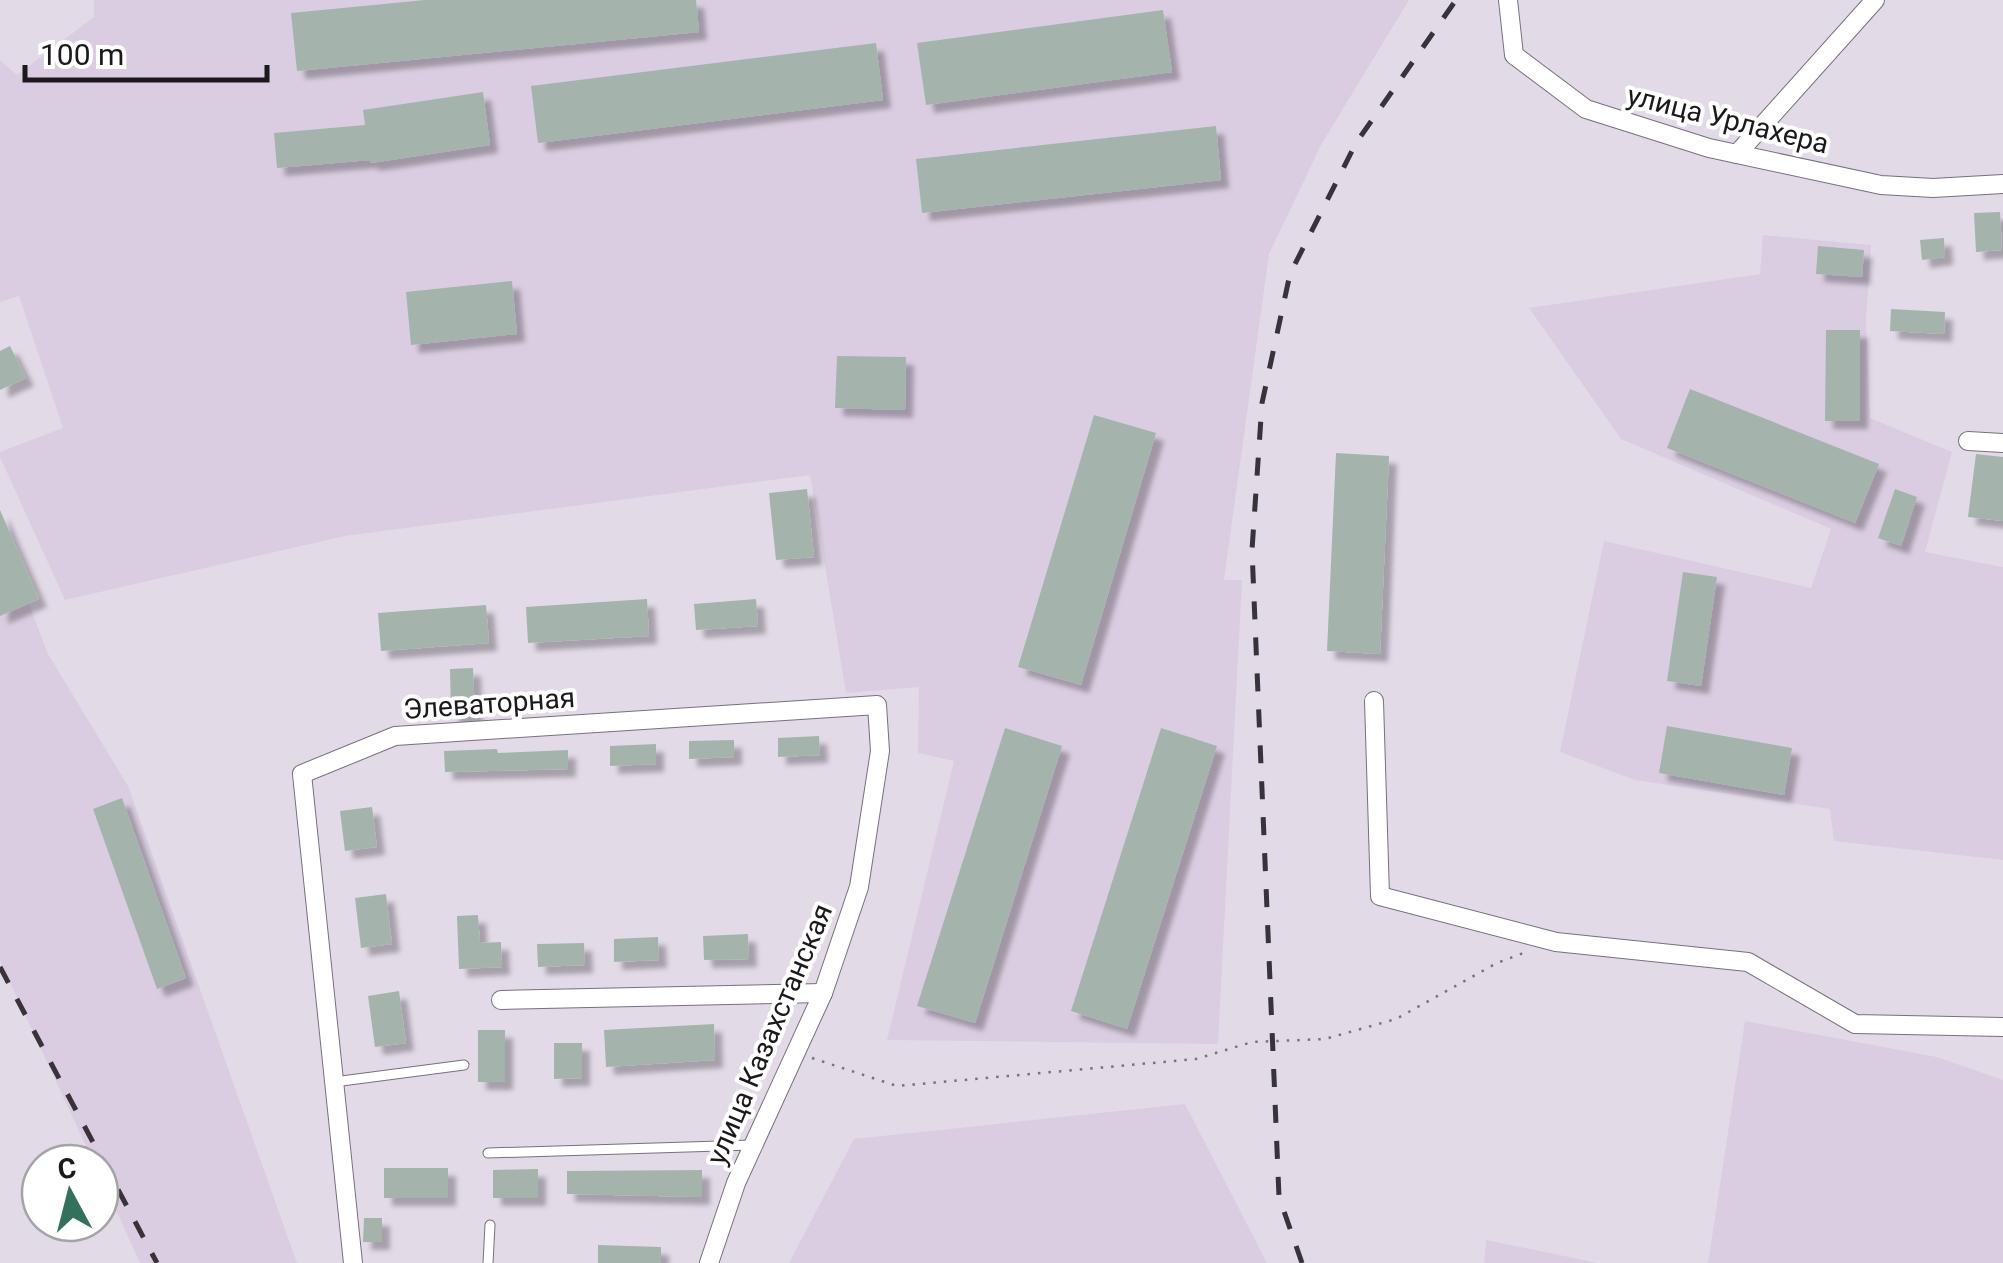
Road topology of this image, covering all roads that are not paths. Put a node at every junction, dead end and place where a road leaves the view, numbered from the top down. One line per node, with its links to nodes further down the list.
1 (1508, 0): 3 (street, улица Урлахера)
2 (1874, 0): 3 (street)
3 (1737, 154): 4 (street, улица Урлахера)
4 (2003, 184)
5 (1968, 441): 6 (street)
6 (2003, 444)
7 (1374, 701): 11 (street)
8 (878, 705): 9 (street, улица Казахстанская); 13 (street, Элеваторная)
9 (822, 993): 10 (street); 14 (street, улица Казахстанская)
10 (501, 1000)
11 (2003, 1027)
12 (464, 1065): 13 (lane)
13 (334, 1082): 17 (street, Элеваторная)
14 (753, 1146): 15 (lane); 19 (street, улица Казахстанская)
15 (488, 1153)
16 (490, 1225): 18 (lane)
17 (353, 1263)
18 (488, 1263)
19 (708, 1263)

